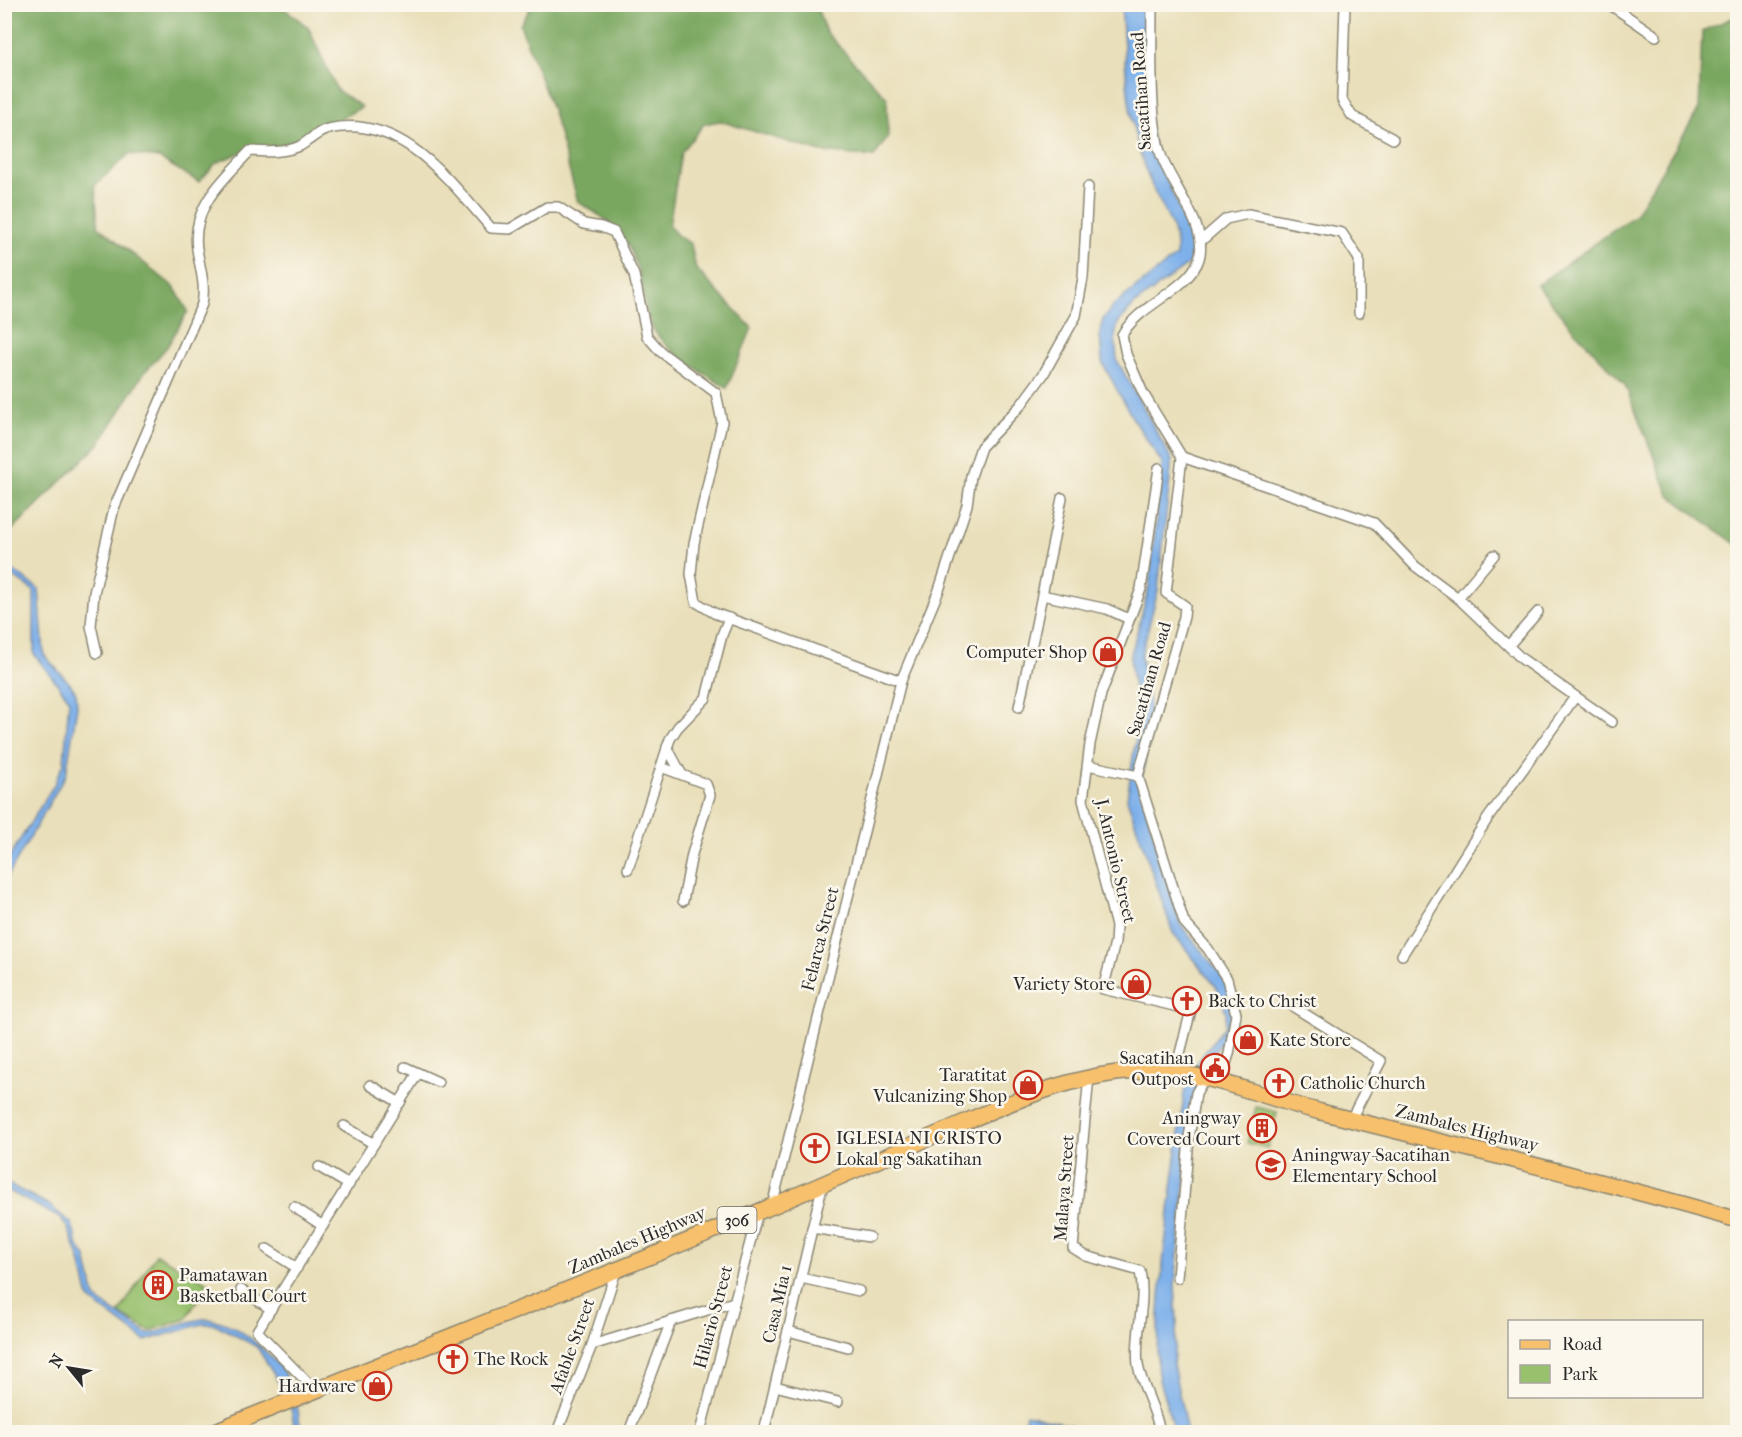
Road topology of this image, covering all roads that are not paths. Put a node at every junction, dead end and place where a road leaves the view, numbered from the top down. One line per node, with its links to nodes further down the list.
1 (1152, 4): 7 (street, Sacatihan Road)
2 (1345, 4): 5 (street)
3 (1609, 4): 4 (street)
4 (1656, 36)
5 (1393, 139)
6 (1088, 187): 20 (street, Felarca Street)
7 (1202, 240): 8 (street); 9 (street)
8 (1359, 313)
9 (1182, 457): 14 (street); 28 (street, Sacatihan Road)
10 (1159, 468): 17 (street, J. Antonio Street)
11 (1062, 498): 13 (street)
12 (1494, 555): 14 (street)
13 (1042, 595): 17 (street); 22 (street)
14 (1458, 598): 18 (street)
15 (1538, 612): 18 (street)
16 (729, 618): 19 (street); 20 (street); 24 (street)
17 (1129, 620): 25 (street, J. Antonio Street)
18 (1509, 645): 21 (street)
19 (97, 652)
20 (901, 681): 49 (street, Felarca Street)
21 (1575, 697): 23 (street); 31 (street)
22 (1019, 707)
23 (1612, 722)
24 (667, 747): 26 (street); 27 (street)
25 (1088, 765): 28 (street); 35 (street, J. Antonio Street)
26 (661, 767): 27 (street); 29 (street)
27 (681, 773): 30 (street)
28 (1137, 776): 39 (street)
29 (628, 869)
30 (683, 901)
31 (1402, 955)
32 (1284, 1001): 42 (street)
33 (405, 1067): 34 (street)
34 (418, 1073): 38 (street); 41 (street)
35 (1179, 1074): 36 (main road, Zambales Highway / 306); 37 (main road, Zambales Highway / 306)
36 (1089, 1076): 46 (main road, Zambales Highway / 306); 75 (street, Malaya Street)
37 (1203, 1079): 39 (main road, Zambales Highway / 306); 58 (street)
38 (438, 1082)
39 (1220, 1083): 42 (main road, Zambales Highway / 306)
40 (370, 1084): 41 (street)
41 (400, 1103): 44 (street)
42 (1351, 1119): 50 (main road, Zambales Highway / 306)
43 (344, 1126): 44 (street)
44 (374, 1144): 47 (street)
45 (319, 1167): 47 (street)
46 (823, 1184): 49 (main road, Zambales Highway / 306); 52 (street, Casa Mia 1)
47 (349, 1185): 51 (street)
48 (294, 1208): 51 (street)
49 (765, 1208): 56 (main road, Zambales Highway / 306); 61 (street, Hilario Street)
50 (1737, 1220)
51 (323, 1226): 55 (street)
52 (813, 1228): 53 (street); 57 (street, Casa Mia 1)
53 (869, 1237)
54 (267, 1249): 55 (street)
55 (297, 1268): 62 (street)
56 (616, 1271): 65 (street, Afable Street); 68 (main road, Zambales Highway / 306)
57 (801, 1278): 60 (street); 64 (street, Casa Mia 1)
58 (1177, 1278)
59 (241, 1290): 62 (street)
60 (859, 1291)
61 (734, 1302): 63 (street); 73 (street, Hilario Street)
62 (271, 1309): 68 (street)
63 (671, 1321): 65 (street); 72 (street)
64 (788, 1331): 66 (street); 67 (street, Casa Mia 1)
65 (592, 1345): 71 (street, Afable Street)
66 (848, 1347)
67 (775, 1386): 69 (street); 74 (street, Casa Mia 1)
68 (316, 1391): 70 (main road, Zambales Highway / 306)
69 (838, 1402)
70 (213, 1432)
71 (557, 1432)
72 (629, 1432)
73 (699, 1432)
74 (764, 1432)
75 (1160, 1432)

